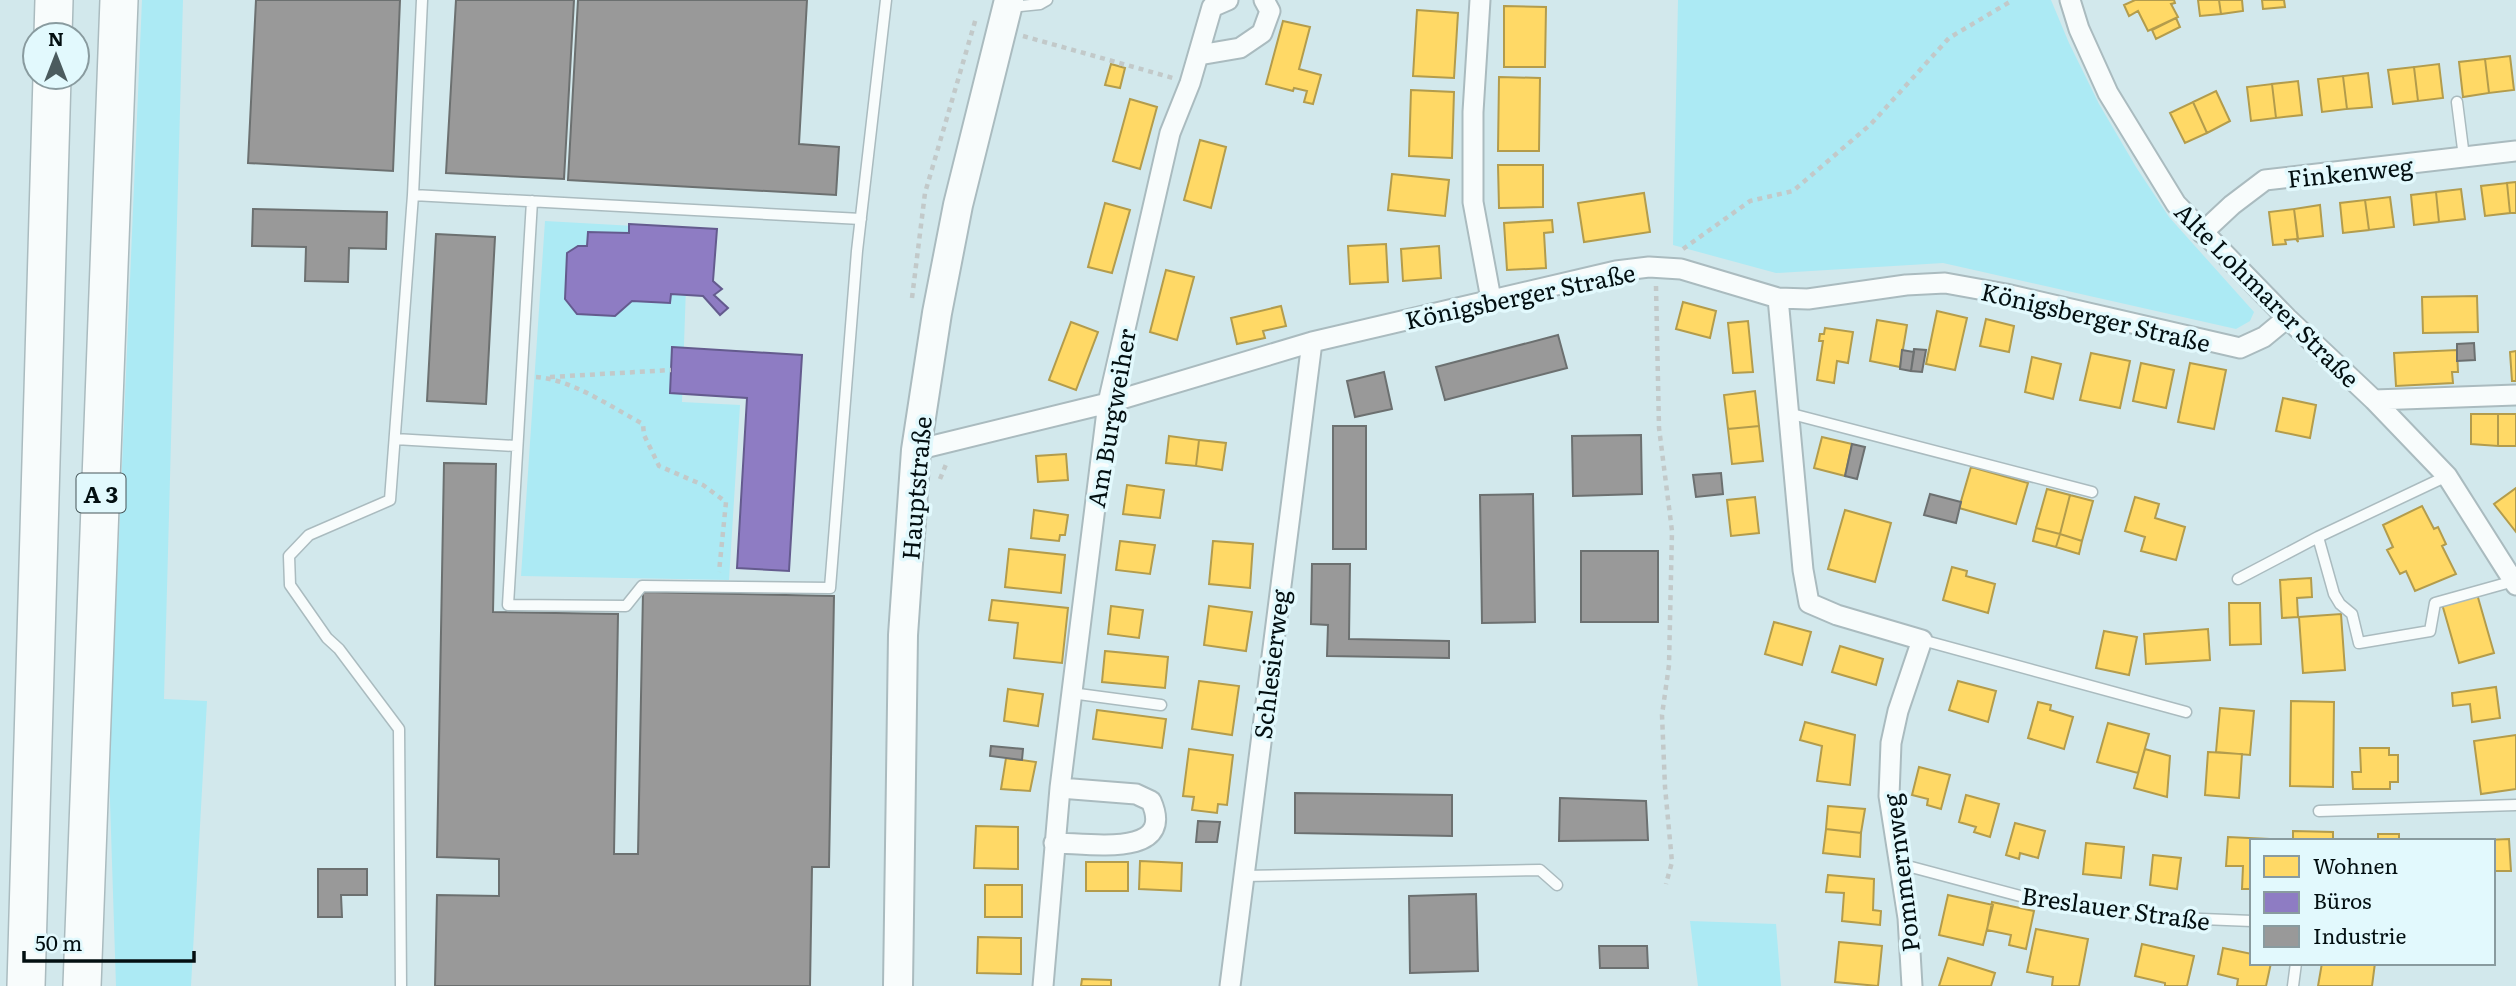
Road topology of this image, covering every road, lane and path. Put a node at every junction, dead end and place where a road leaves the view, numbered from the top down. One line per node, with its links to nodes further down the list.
1 (54, 0): 12 (highway)
2 (119, 0): 59 (highway, A 3)
3 (422, 0): 19 (lane)
4 (886, 0): 21 (lane)
5 (1047, 0): 11 (lane)
6 (1228, 0): 13 (street, Am Burgweiher)
7 (1264, 0): 13 (street)
8 (1480, 0): 25 (street)
9 (2013, 0): 23 (path)
10 (2070, 0): 22 (street, Alte Lohmarer Straße)
11 (1006, 13): 14 (path); 37 (main road, Hauptstraße)
12 (53, 21)
13 (1199, 55): 14 (street, Am Burgweiher)
14 (1190, 83): 33 (street, Am Burgweiher)
15 (52, 91): 58 (highway, A 3)
16 (2457, 102): 18 (lane)
17 (2516, 151): 18 (street, Finkenweg)
18 (2464, 158): 22 (street, Finkenweg)
19 (413, 195): 20 (lane); 35 (lane)
20 (532, 201): 21 (lane); 29 (lane)
21 (861, 219): 43 (lane)
22 (2202, 233): 26 (street, Alte Lohmarer Straße)
23 (1656, 268): 24 (street, Königsberger Straße); 25 (street, Königsberger Straße); 54 (path)
24 (1778, 298): 26 (street, Königsberger Straße); 34 (street)
25 (1491, 299): 27 (street, Königsberger Straße)
26 (2287, 318): 32 (street, Alte Lohmarer Straße)
27 (1312, 342): 33 (street, Königsberger Straße); 53 (street, Schlesierweg)
28 (671, 370): 30 (path)
29 (520, 376): 30 (path); 36 (lane)
30 (546, 378): 43 (path)
31 (2516, 395): 32 (street, Alte Lohmarer Straße)
32 (2374, 400): 38 (street, Alte Lohmarer Straße)
33 (1108, 403): 37 (street, Königsberger Straße); 45 (street, Am Burgweiher)
34 (1788, 413): 39 (lane); 44 (street)
35 (395, 439): 36 (lane); 60 (lane)
36 (516, 446): 43 (lane)
37 (916, 450): 61 (main road, Hauptstraße)
38 (2446, 476): 40 (lane); 42 (street, Alte Lohmarer Straße)
39 (2092, 492)
40 (2318, 537): 41 (lane); 42 (lane)
41 (2238, 579)
42 (2515, 583)
43 (717, 587)
44 (1922, 640): 47 (lane); 52 (street, Pommernweg)
45 (1071, 693): 46 (lane); 48 (street, Am Burgweiher)
46 (1161, 705)
47 (2186, 712)
48 (1060, 788): 51 (street, Am Burgweiher); 51 (street)
49 (2516, 804): 50 (lane)
50 (2319, 811)
51 (1054, 843): 62 (street, Am Burgweiher)
52 (1900, 864): 56 (lane, Breslauer Straße); 64 (street, Pommernweg)
53 (1242, 876): 55 (lane); 63 (street, Schlesierweg)
54 (1666, 884)
55 (1556, 885)
56 (2250, 921)
57 (2296, 965): 65 (lane)
58 (26, 986)
59 (82, 986)
60 (401, 986)
61 (898, 986)
62 (1043, 986)
63 (1230, 986)
64 (1912, 986)
65 (2293, 986)

